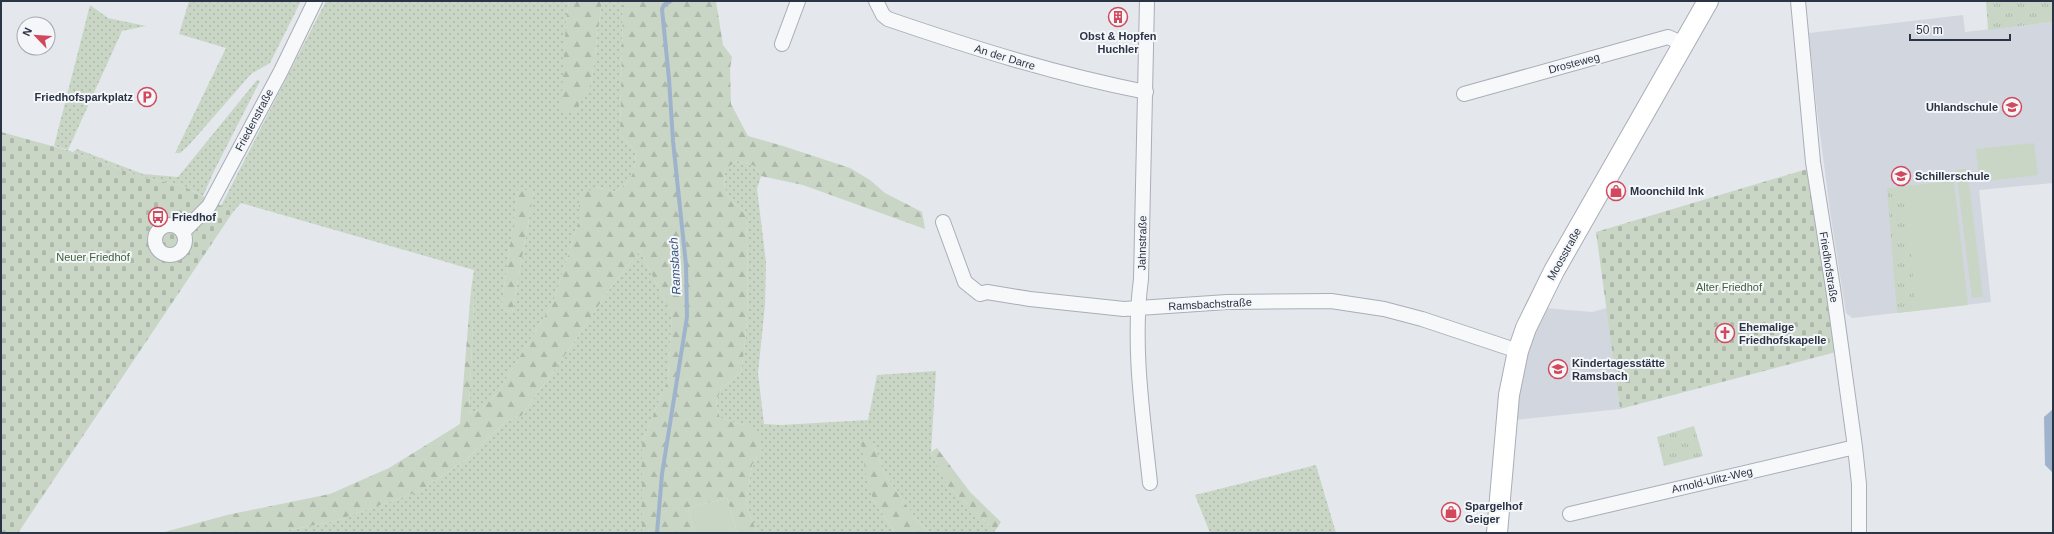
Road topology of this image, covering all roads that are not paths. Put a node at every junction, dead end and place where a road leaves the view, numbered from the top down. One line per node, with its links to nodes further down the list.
1 (315, 1): 12 (street, Friedenstraße)
2 (798, 1): 7 (street)
3 (876, 1): 9 (street, An der Darre)
4 (1147, 1): 9 (street, Jahnstraße)
5 (1708, 1): 8 (street, Moosstraße)
6 (1798, 1): 15 (street, Friedhofstraße)
7 (782, 44)
8 (1684, 44): 10 (street, Drosteweg); 14 (street, Moosstraße)
9 (1146, 92): 13 (street, Jahnstraße)
10 (1464, 94)
11 (943, 222): 13 (street, Ramsbachstraße)
12 (183, 232)
13 (1137, 308): 14 (street, Ramsbachstraße); 16 (street, Jahnstraße)
14 (1518, 351): 18 (street, Moosstraße)
15 (1855, 447): 17 (street, Arnold-Ulitz-Weg); 19 (street, Friedhofstraße)
16 (1150, 484)
17 (1570, 514)
18 (1497, 533)
19 (1859, 533)

